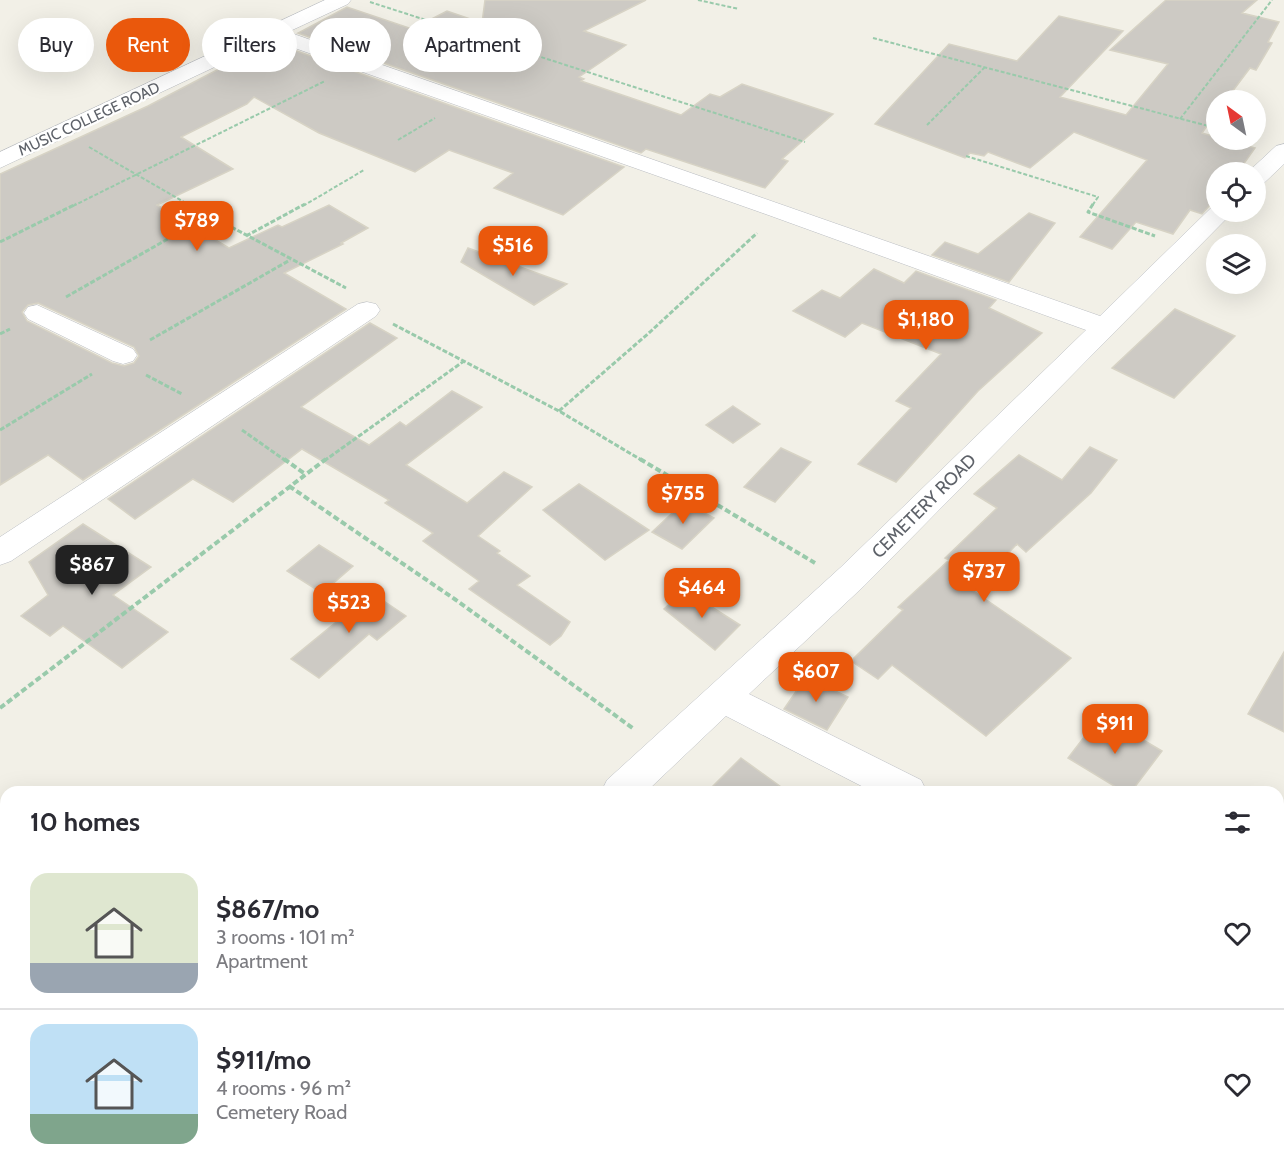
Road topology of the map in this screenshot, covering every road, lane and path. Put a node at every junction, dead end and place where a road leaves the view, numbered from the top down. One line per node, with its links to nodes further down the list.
1 (341, 0): 6 (street, MUSIC COLLEGE ROAD)
2 (363, 0): 16 (path)
3 (698, 0): 5 (path)
4 (1272, 0): 12 (path)
5 (739, 9)
6 (297, 21)
7 (873, 38): 9 (path)
8 (202, 66): 15 (street, MUSIC COLLEGE ROAD)
9 (985, 67): 12 (path); 13 (path)
10 (343, 72): 22 (path)
11 (377, 72): 23 (street)
12 (1179, 119): 14 (path)
13 (927, 125)
14 (1206, 126)
15 (63, 132): 19 (street, MUSIC COLLEGE ROAD); 22 (path)
16 (805, 142)
17 (1284, 151): 20 (street)
18 (966, 156): 28 (path)
19 (0, 161)
20 (1266, 168)
21 (364, 170): 26 (path)
22 (136, 175): 24 (path); 27 (path)
23 (780, 211): 31 (street); 37 (path)
24 (208, 216): 26 (path); 30 (path)
25 (1210, 222): 28 (street, CEMETERY ROAD)
26 (246, 237): 29 (path)
27 (0, 242)
28 (1184, 246): 31 (street, CEMETERY ROAD)
29 (367, 310): 36 (path); 39 (street)
30 (37, 313): 33 (path); 35 (street)
31 (1103, 327): 40 (street, CEMETERY ROAD)
32 (0, 329): 33 (path)
33 (5, 332): 34 (path)
34 (0, 334)
35 (123, 355)
36 (464, 361): 37 (path); 38 (path)
37 (559, 411): 40 (path)
38 (289, 486): 42 (path); 43 (path)
39 (0, 553)
40 (847, 582): 41 (street, CEMETERY ROAD)
41 (723, 697): 43 (street, CEMETERY ROAD); 45 (street)
42 (0, 708)
43 (664, 751): 44 (street, CEMETERY ROAD)
44 (626, 786)
45 (896, 786)

